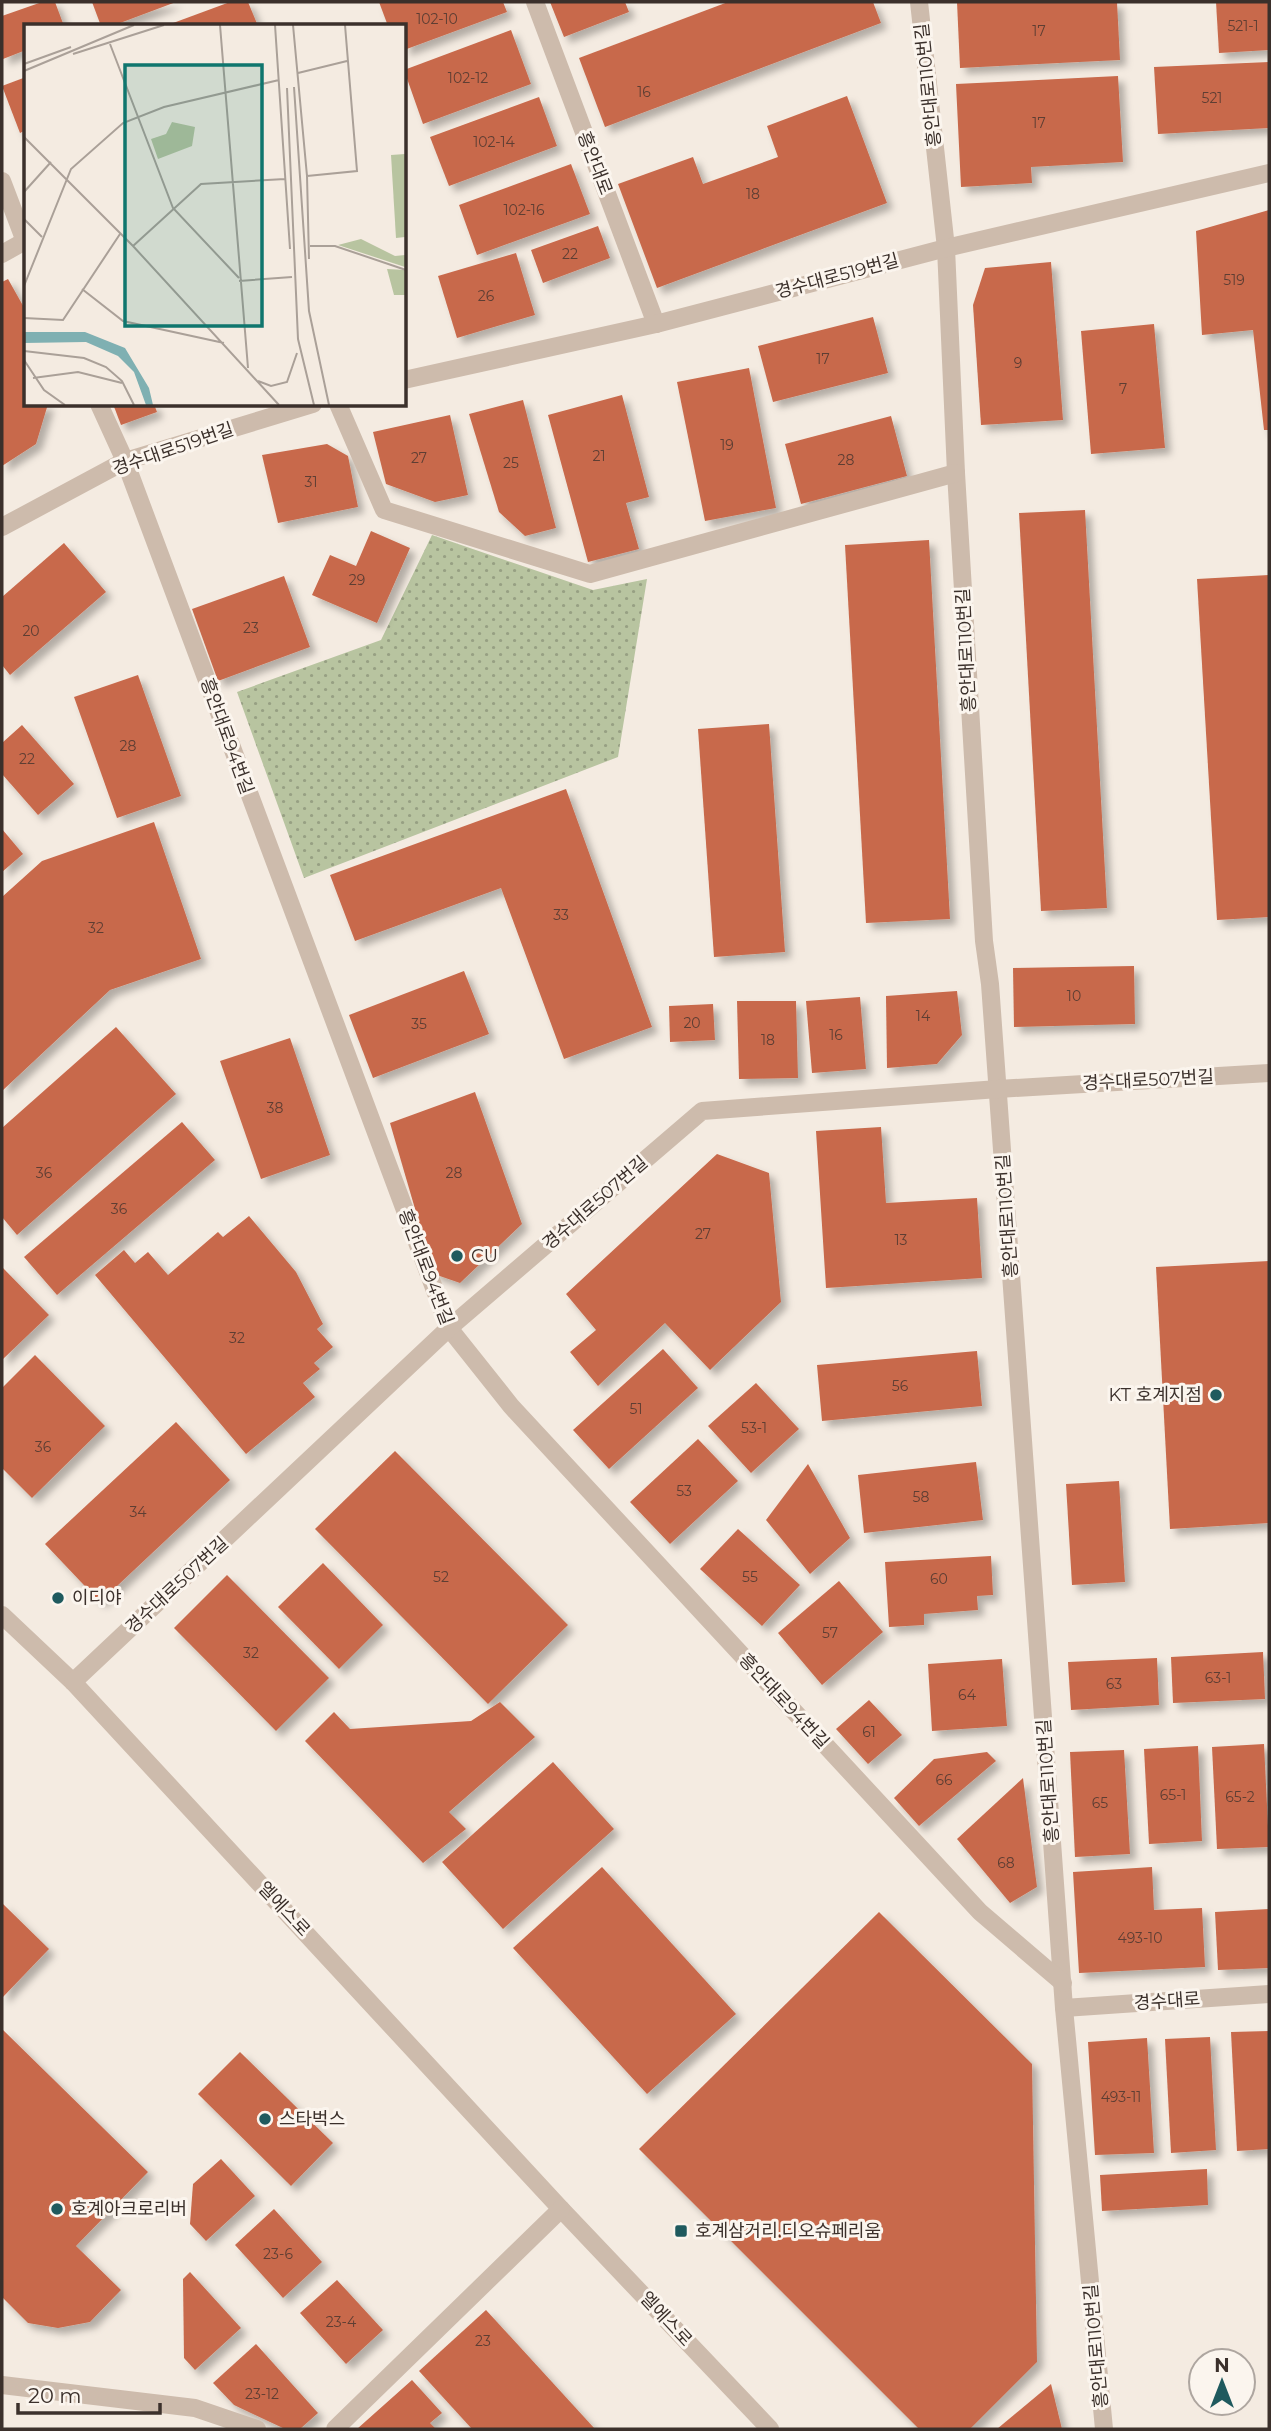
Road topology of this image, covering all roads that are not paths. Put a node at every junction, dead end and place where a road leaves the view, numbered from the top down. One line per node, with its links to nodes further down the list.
1 (535, 2): 9 (street, 흥안대로)
2 (919, 2): 7 (street, 흥안대로110번길)
3 (1269, 173): 7 (street, 경수대로519번길)
4 (2, 181): 5 (street)
5 (24, 239)
6 (24, 243): 8 (street)
7 (946, 248): 9 (street, 경수대로519번길); 15 (street, 흥안대로110번길)
8 (2, 254)
9 (656, 324): 10 (street, 경수대로519번길)
10 (406, 380)
11 (100, 406): 14 (street, 흥안대로94번길)
12 (306, 406): 14 (street, 경수대로519번길)
13 (339, 406): 15 (street)
14 (125, 461): 16 (street, 경수대로519번길); 19 (street, 흥안대로94번길)
15 (956, 472): 18 (street, 흥안대로110번길)
16 (2, 527)
17 (1269, 1073): 18 (street, 경수대로507번길)
18 (998, 1089): 19 (street, 경수대로507번길); 22 (street, 흥안대로110번길)
19 (449, 1328): 21 (street, 경수대로507번길); 22 (street, 흥안대로94번길)
20 (2, 1615): 21 (street, 엘에스로)
21 (73, 1682): 25 (street, 엘에스로)
22 (1063, 1983): 24 (street, 흥안대로110번길)
23 (1269, 1994): 24 (street, 경수대로)
24 (1064, 2008): 30 (street, 흥안대로110번길)
25 (561, 2209): 28 (street); 29 (street, 엘에스로)
26 (2, 2385): 27 (street)
27 (257, 2429)
28 (335, 2429)
29 (770, 2429)
30 (1104, 2429)

